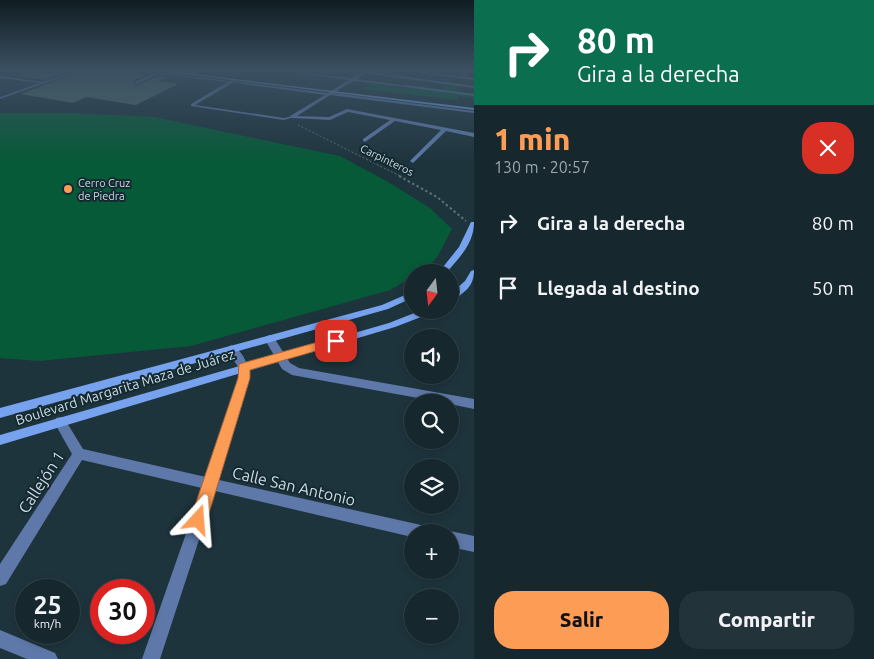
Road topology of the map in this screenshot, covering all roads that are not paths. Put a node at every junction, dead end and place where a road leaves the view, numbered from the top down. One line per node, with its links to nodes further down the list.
1 (200, 101): 6 (lane)
2 (318, 101): 6 (street)
3 (405, 101): 5 (street)
4 (405, 101): 5 (main road)
5 (474, 109)
6 (289, 119): 7 (street)
7 (394, 120): 8 (street); 10 (street)
8 (445, 129): 9 (street); 11 (street)
9 (474, 134)
10 (365, 140)
11 (413, 161)
12 (473, 226): 13 (main road)
13 (449, 264)
14 (474, 274): 15 (main road)
15 (459, 291)
16 (404, 298): 18 (main road, Boulevard Margarita Maza de Juárez)
17 (408, 319): 20 (main road, Boulevard Margarita Maza de Juárez)
18 (269, 338): 19 (main road, Boulevard Margarita Maza de Juárez); 20 (street)
19 (231, 349): 21 (street); 23 (main road, Boulevard Margarita Maza de Juárez)
20 (280, 357): 21 (main road, Boulevard Margarita Maza de Juárez); 22 (street)
21 (244, 367): 24 (main road, Boulevard Margarita Maza de Juárez); 27 (street)
22 (474, 404)
23 (0, 413)
24 (60, 422): 25 (main road, Boulevard Margarita Maza de Juárez); 26 (street)
25 (0, 440)
26 (80, 454): 27 (street, Calle San Antonio); 31 (street, Callejón 1)
27 (210, 486): 28 (street, Calle San Antonio); 34 (street)
28 (404, 528)
29 (459, 541): 30 (street)
30 (474, 544)
31 (0, 578)
32 (0, 639): 33 (street)
33 (49, 659)
34 (151, 659)

